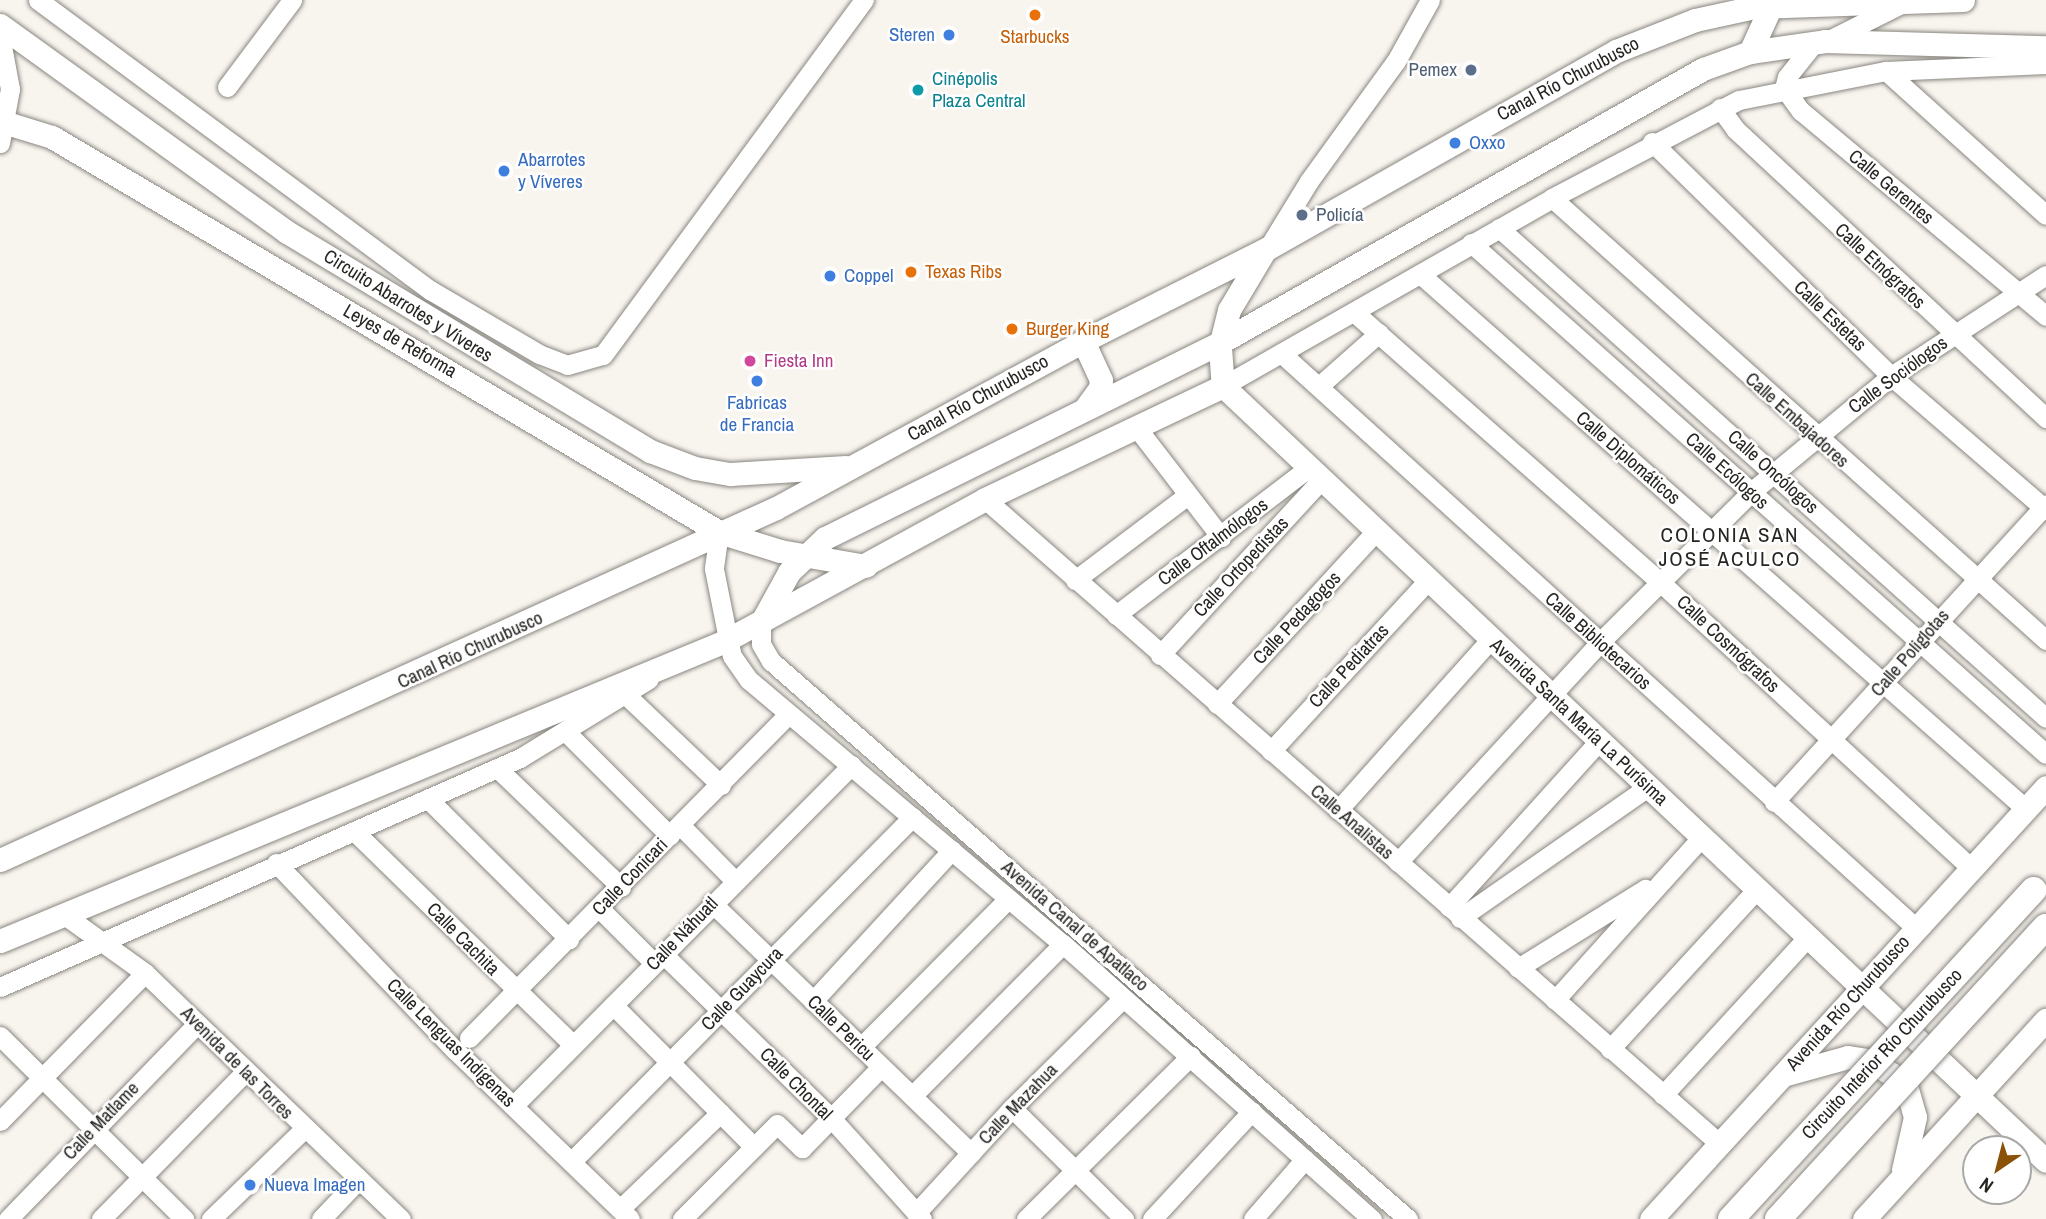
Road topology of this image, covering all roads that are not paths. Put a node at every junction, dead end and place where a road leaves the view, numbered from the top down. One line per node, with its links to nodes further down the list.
1 (38, 0): 3 (street)
2 (292, 0): 14 (street)
3 (864, 0)
4 (1430, 0): 23 (street)
5 (1909, 0): 6 (main road, Canal Río Churubusco); 7 (main road, Canal Río Churubusco); 10 (street)
6 (1963, 0)
7 (1777, 2): 11 (main road); 23 (main road, Canal Río Churubusco)
8 (0, 25): 41 (main road, Circuito Abarrotes y Víveres)
9 (0, 35): 17 (street)
10 (1821, 42): 11 (main road); 12 (main road); 15 (street)
11 (1750, 52): 32 (main road)
12 (2045, 63): 13 (street)
13 (1886, 71): 15 (street); 20 (street)
14 (227, 87)
15 (1784, 88): 16 (street); 26 (street, Calle Gerentes)
16 (1720, 108): 18 (street); 30 (street, Calle Etnógrafos)
17 (2, 129): 50 (main road, Leyes de Reforma)
18 (1652, 142): 19 (street); 34 (street, Calle Estetas)
19 (1552, 198): 21 (street); 40 (street, Calle Embajadores)
20 (2046, 215)
21 (1499, 228): 22 (street); 42 (street, Calle Oncólogos)
22 (1471, 243): 24 (street); 44 (street, Calle Ecólogos)
23 (1268, 248): 31 (main road, Canal Río Churubusco); 32 (main road)
24 (1420, 274): 27 (street); 48 (street, Calle Diplomáticos)
25 (2046, 275): 26 (street, Calle Sociólogos)
26 (2018, 292): 28 (street, Calle Gerentes); 30 (street, Calle Sociólogos)
27 (1355, 313): 29 (street, Calle Cosmógrafos); 33 (street)
28 (2046, 316)
29 (1379, 333): 36 (street); 57 (street, Calle Cosmógrafos)
30 (1954, 335): 34 (street, Calle Sociólogos); 38 (street, Calle Etnógrafos)
31 (1083, 341): 37 (main road); 41 (main road, Canal Río Churubusco)
32 (1221, 342): 35 (main road); 37 (main road)
33 (1282, 353): 35 (street); 36 (street, Calle Bibliotecarios)
34 (1891, 376): 40 (street, Calle Sociólogos); 47 (street, Calle Estetas)
35 (1223, 386): 39 (main road); 43 (main road, Avenida Santa María La Purísima)
36 (1319, 386): 64 (street, Calle Bibliotecarios)
37 (1083, 411): 52 (main road)
38 (2046, 418)
39 (1137, 428): 45 (street); 46 (main road)
40 (1816, 438): 42 (street, Calle Sociólogos); 54 (street, Calle Embajadores)
41 (859, 466): 50 (main road, Canal Río Churubusco)
42 (1774, 473): 44 (street, Calle Sociólogos); 59 (street, Calle Oncólogos)
43 (1315, 474): 49 (main road, Avenida Santa María La Purísima); 51 (street, Calle Oftalmólogos); 66 (street, Calle Ortopedistas)
44 (1751, 492): 48 (street, Calle Sociólogos); 65 (street, Calle Ecólogos)
45 (1188, 495): 51 (street); 55 (street)
46 (985, 499): 53 (main road); 55 (street, Calle Analistas)
47 (2045, 507): 54 (street, Calle Poliglotas)
48 (1709, 530): 57 (street, Calle Sociólogos); 68 (street, Calle Diplomáticos)
49 (1376, 531): 56 (main road, Avenida Santa María La Purísima); 71 (street, Calle Pedagogos)
50 (719, 532): 52 (main road, Leyes de Reforma); 61 (street, Avenida Canal de Apatlaco); 95 (main road, Canal Río Churubusco)
51 (1221, 537): 58 (street, Calle Oftalmólogos)
52 (802, 556): 53 (main road, Leyes de Reforma); 60 (main road)
53 (866, 566): 60 (main road)
54 (1975, 579): 59 (street, Calle Poliglotas); 63 (street, Calle Embajadores)
55 (1075, 580): 58 (street, Calle Analistas)
56 (1428, 580): 62 (main road, Avenida Santa María La Purísima); 77 (street, Calle Pediatras)
57 (1659, 581): 64 (street, Calle Sociólogos); 75 (street, Calle Cosmógrafos)
58 (1116, 615): 66 (street, Calle Analistas)
59 (1938, 621): 65 (street, Calle Poliglotas); 73 (street, Calle Oncólogos)
60 (761, 623): 61 (main road); 81 (street, Avenida Canal de Apatlaco)
61 (728, 639): 67 (main road); 72 (street, Avenida Canal de Apatlaco)
62 (1491, 639): 70 (main road, Avenida Santa María La Purísima); 89 (street)
63 (2046, 640)
64 (1600, 642): 70 (street, Calle Sociólogos); 87 (street, Calle Bibliotecarios)
65 (1919, 643): 68 (street, Calle Poliglotas); 78 (street, Calle Ecólogos)
66 (1160, 655): 71 (street, Calle Analistas)
67 (678, 660): 69 (street); 108 (main road)
68 (1884, 686): 75 (street, Calle Poliglotas); 88 (street, Calle Diplomáticos)
69 (626, 695): 74 (street); 82 (street)
70 (1551, 696): 76 (main road, Avenida Santa María La Purísima); 96 (street, Calle Sociólogos)
71 (1217, 704): 77 (street, Calle Analistas)
72 (789, 714): 79 (street, Avenida Canal de Apatlaco); 82 (street, Calle Conicari)
73 (2046, 718)
74 (565, 731): 80 (street); 92 (street)
75 (1832, 740): 87 (street, Calle Poliglotas); 98 (street, Calle Cosmógrafos)
76 (1599, 741): 83 (main road, Avenida Santa María La Purísima); 107 (street)
77 (1270, 751): 89 (street, Calle Analistas)
78 (2046, 754)
79 (852, 765): 85 (street, Avenida Canal de Apatlaco); 100 (street, Calle Náhuatl)
80 (497, 768): 86 (street); 101 (street)
81 (901, 773): 85 (street); 176 (street, Avenida Canal de Apatlaco)
82 (721, 785): 92 (street, Calle Conicari)
83 (1648, 787): 93 (main road, Avenida Santa María La Purísima); 107 (street)
84 (2046, 787): 88 (main road, Avenida Río Churubusco)
85 (882, 791): 90 (street, Avenida Canal de Apatlaco)
86 (428, 799): 91 (street); 112 (street)
87 (1774, 802): 110 (street, Calle Bibliotecarios)
88 (2026, 808): 98 (main road, Avenida Río Churubusco)
89 (1338, 810): 96 (street, Calle Analistas)
90 (913, 817): 94 (street, Avenida Canal de Apatlaco); 117 (street, Calle Guaycura)
91 (354, 831): 97 (street); 122 (street, Calle Cachita)
92 (675, 831): 100 (street); 101 (street, Calle Conicari)
93 (1702, 838): 99 (street); 102 (main road, Avenida Santa María La Purísima)
94 (952, 850): 104 (street, Avenida Canal de Apatlaco); 124 (street)
95 (0, 860)
96 (1398, 862): 107 (street, Calle Analistas)
97 (276, 863): 114 (street); 144 (street, Calle Lenguas Indígenas)
98 (1971, 868): 110 (main road, Avenida Río Churubusco)
99 (1663, 878): 118 (street); 125 (street)
100 (735, 881): 105 (street, Calle Náhuatl)
101 (621, 887): 106 (street, Calle Conicari)
102 (1757, 889): 111 (main road, Avenida Santa María La Purísima); 134 (street)
103 (2034, 890): 178 (highway, Circuito Interior Río Churubusco, bridge)
104 (1008, 899): 115 (street, Avenida Canal de Apatlaco); 133 (street)
105 (712, 903): 116 (street, Calle Náhuatl); 117 (street, Calle Pericu)
106 (600, 909): 112 (street, Calle Conicari); 116 (street, Calle Chontal)
107 (1454, 913): 118 (street, Calle Analistas)
108 (66, 916): 113 (main road); 114 (street, Avenida de las Torres)
109 (2046, 927): 179 (highway, Circuito Interior Río Churubusco, bridge)
110 (1916, 928): 121 (main road, Avenida Río Churubusco)
111 (1808, 937): 121 (main road, Avenida Santa María La Purísima); 141 (street)
112 (569, 939): 122 (street, Calle Conicari)
113 (0, 941)
114 (109, 943): 119 (street, Avenida de las Torres); 120 (street)
115 (1063, 944): 123 (street, Avenida Canal de Apatlaco); 142 (street)
116 (658, 959): 126 (street, Calle Náhuatl); 127 (street, Calle Chontal)
117 (770, 959): 124 (street, Calle Pericu); 127 (street, Calle Guaycura)
118 (1518, 968): 125 (street, Calle Analistas)
119 (145, 972): 128 (street, Avenida de las Torres); 140 (street)
120 (0, 987)
121 (1860, 988): 139 (main road, Avenida Río Churubusco); 143 (main road, Avenida Santa María La Purísima)
122 (516, 992): 131 (street, Calle Conicari); 132 (street, Calle Cachita)
123 (1123, 998): 135 (street, Avenida Canal de Apatlaco); 145 (street, Calle Mazahua)
124 (813, 1000): 133 (street, Calle Pericu)
125 (1555, 1000): 134 (street, Calle Analistas)
126 (613, 1005): 132 (street, Calle Náhuatl); 136 (street)
127 (721, 1010): 136 (street, Calle Guaycura); 148 (street, Calle Chontal)
128 (197, 1024): 138 (street, Avenida de las Torres); 150 (street, Calle Matlame)
129 (2042, 1031): 143 (main road)
130 (0, 1036): 140 (street)
131 (469, 1038)
132 (573, 1045): 144 (street, Calle Náhuatl)
133 (861, 1047): 137 (street, Calle Pericu)
134 (1610, 1049): 141 (street, Calle Analistas)
135 (1191, 1056): 146 (street, Avenida Canal de Apatlaco); 158 (street)
136 (668, 1064): 147 (street); 156 (street, Calle Guaycura)
137 (881, 1067): 142 (street, Calle Pericu); 148 (street)
138 (245, 1072): 151 (street, Avenida de las Torres); 159 (street)
139 (1782, 1075): 152 (main road, Avenida Río Churubusco); 161 (main road)
140 (44, 1077): 149 (street); 150 (street)
141 (1663, 1095): 152 (street, Calle Analistas)
142 (912, 1096): 154 (street, Calle Pericu)
143 (1976, 1096): 157 (main road, Avenida Santa María La Purísima); 161 (main road)
144 (514, 1105): 156 (street, Calle Lenguas Indígenas)
145 (1012, 1108): 154 (street, Calle Mazahua); 158 (street)
146 (1252, 1111): 155 (street, Avenida Canal de Apatlaco); 173 (street)
147 (720, 1114): 153 (street); 162 (street)
148 (831, 1118): 153 (street); 163 (street, Calle Chontal)
149 (0, 1121)
150 (95, 1126): 159 (street); 164 (street, Calle Matlame)
151 (304, 1129): 160 (street, Avenida de las Torres); 167 (street)
152 (1720, 1144): 177 (main road, Avenida Río Churubusco)
153 (754, 1147): 170 (street)
154 (971, 1153): 163 (street, Calle Mazahua)
155 (1305, 1158): 174 (street); 175 (street, Avenida Canal de Apatlaco)
156 (572, 1161): 162 (street, Calle Lenguas Indígenas)
157 (2046, 1161)
158 (1075, 1169): 171 (street); 172 (street)
159 (142, 1177): 165 (street); 166 (street)
160 (359, 1179): 168 (street); 169 (street, Avenida de las Torres)
161 (1900, 1180): 180 (main road)
162 (625, 1214)
163 (919, 1216)
164 (8, 1219)
165 (102, 1219)
166 (184, 1219)
167 (211, 1219)
168 (320, 1219)
169 (401, 1219)
170 (682, 1219)
171 (1026, 1219)
172 (1124, 1219)
173 (1152, 1219)
174 (1253, 1219)
175 (1372, 1219)
176 (1408, 1219)
177 (1651, 1219)
178 (1731, 1219)
179 (1778, 1219)
180 (1864, 1219)

